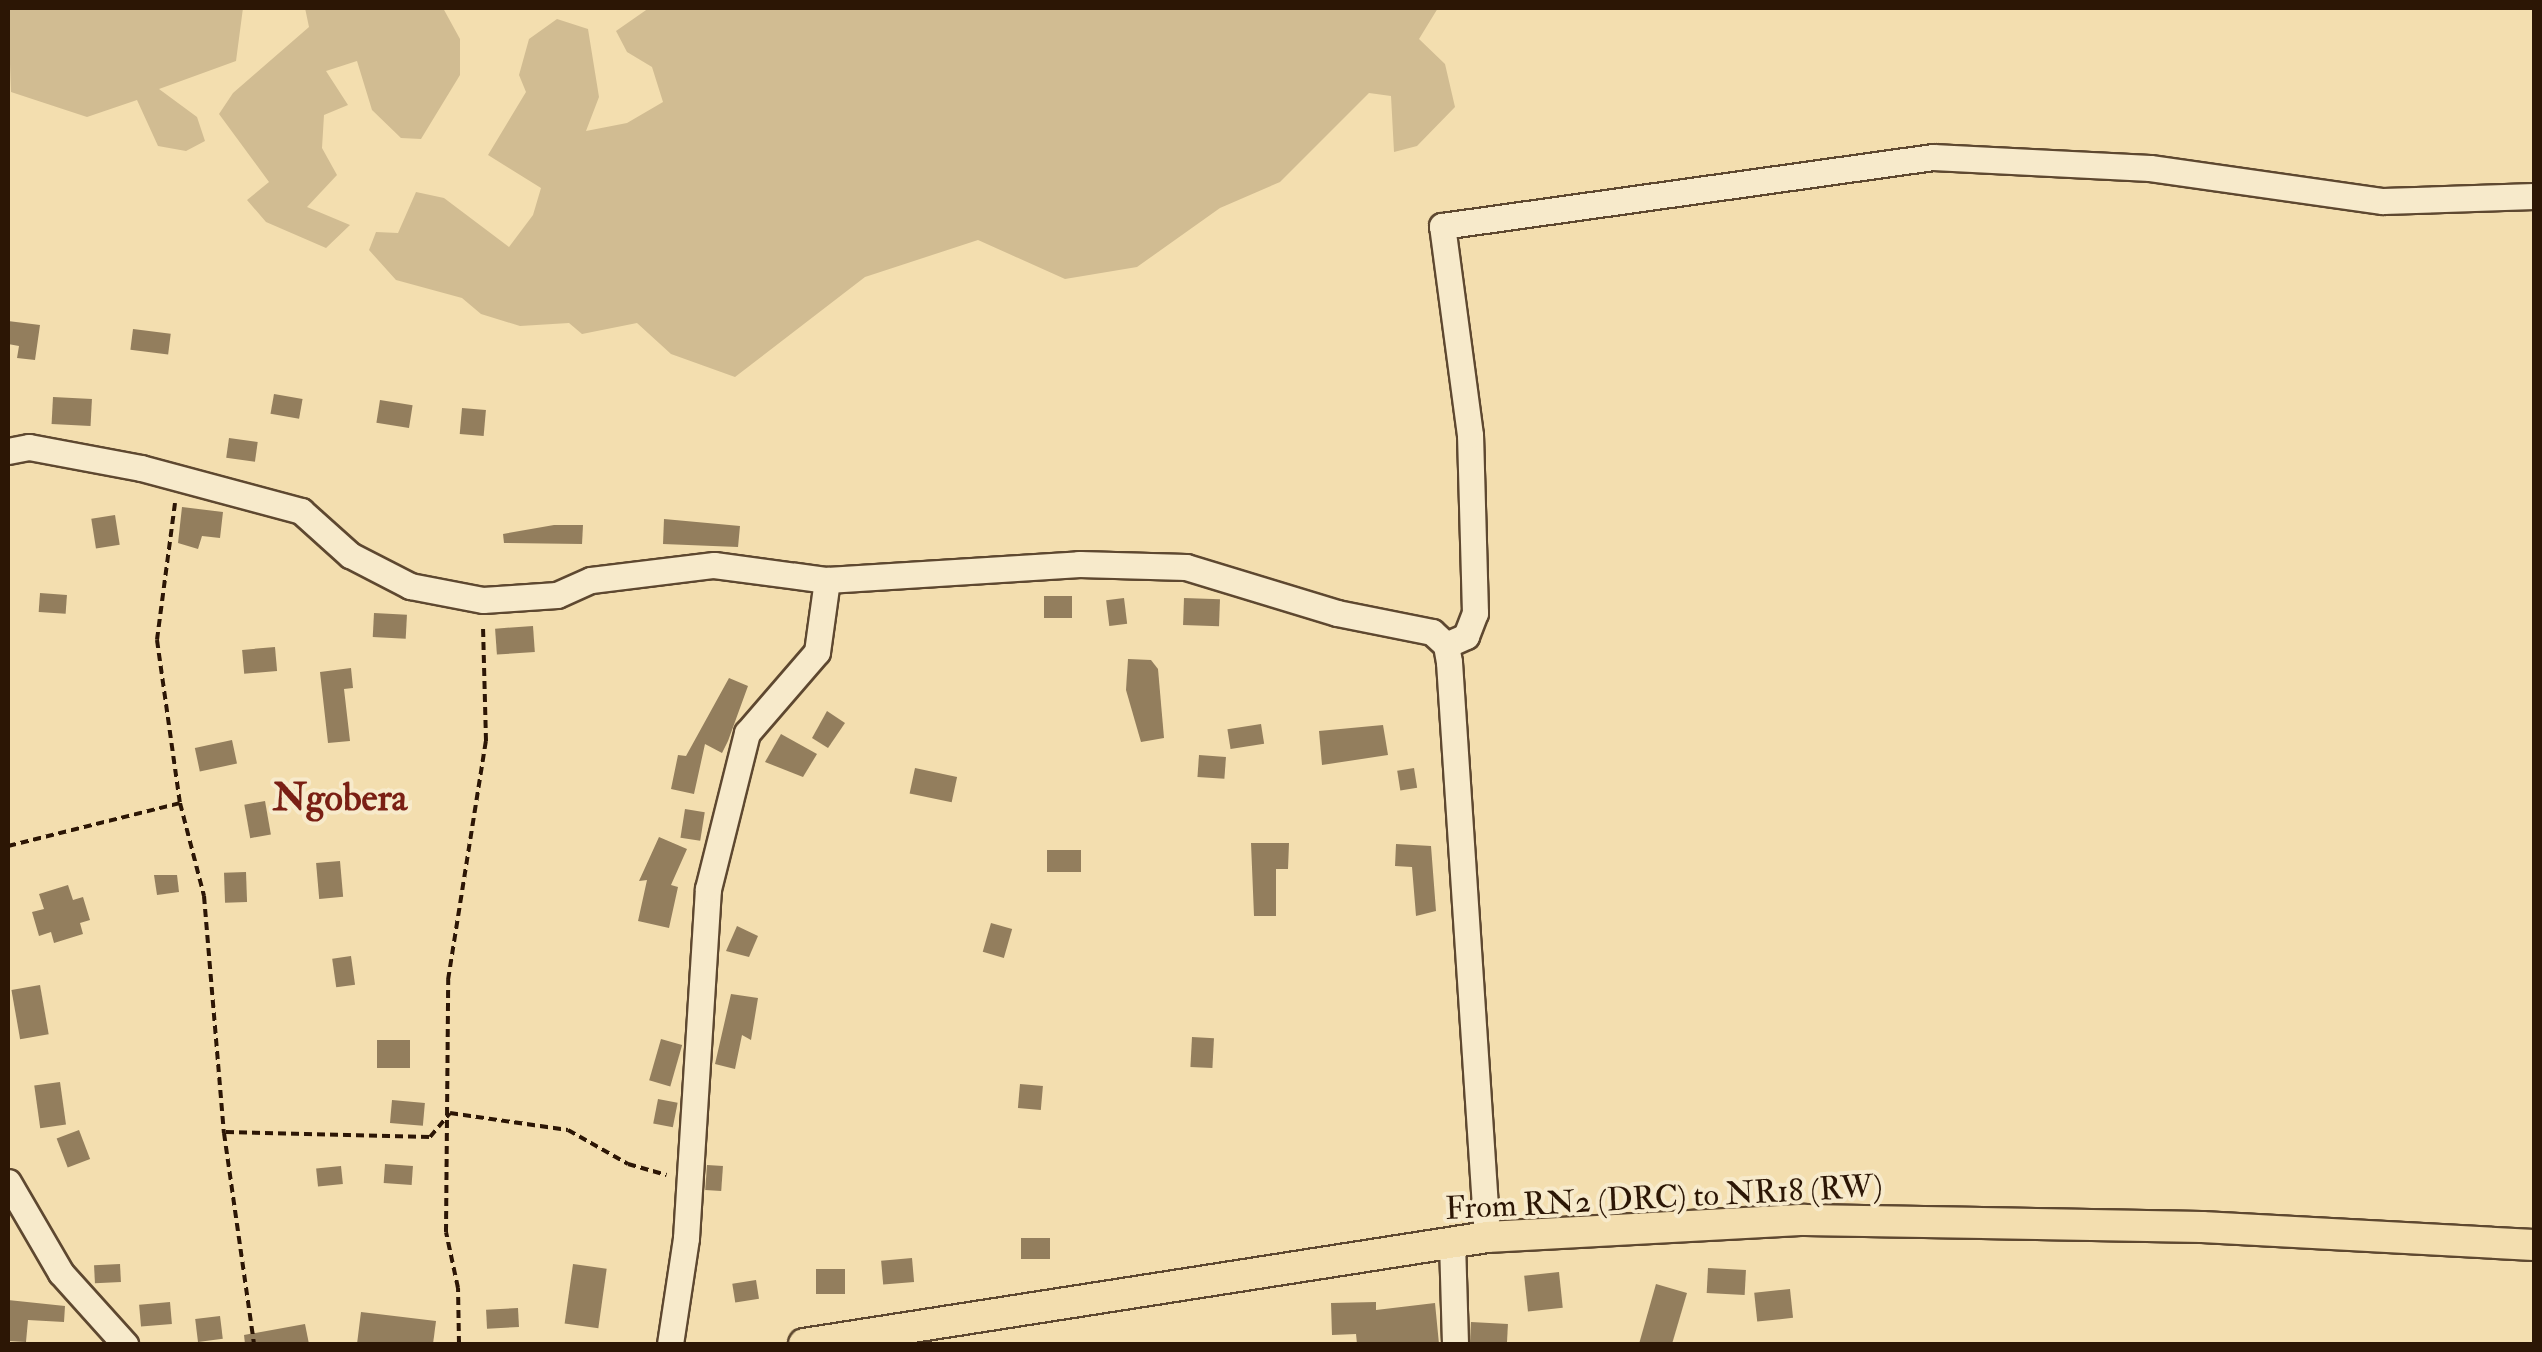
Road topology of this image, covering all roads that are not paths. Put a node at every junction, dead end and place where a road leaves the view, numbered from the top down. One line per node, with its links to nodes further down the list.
1 (2534, 196): 4 (street)
2 (8, 451): 3 (street)
3 (827, 580): 4 (street); 10 (street)
4 (1446, 645): 6 (street)
5 (8, 1182): 9 (street)
6 (1488, 1237): 7 (main road, From RN2 (DRC) to NR18 (RW)); 8 (main road, From RN2 (DRC) to NR18 (RW))
7 (1452, 1242): 11 (main road, From RN2 (DRC) to NR18 (RW)); 12 (street)
8 (2534, 1245)
9 (125, 1344)
10 (670, 1344)
11 (804, 1344)
12 (1455, 1344)

